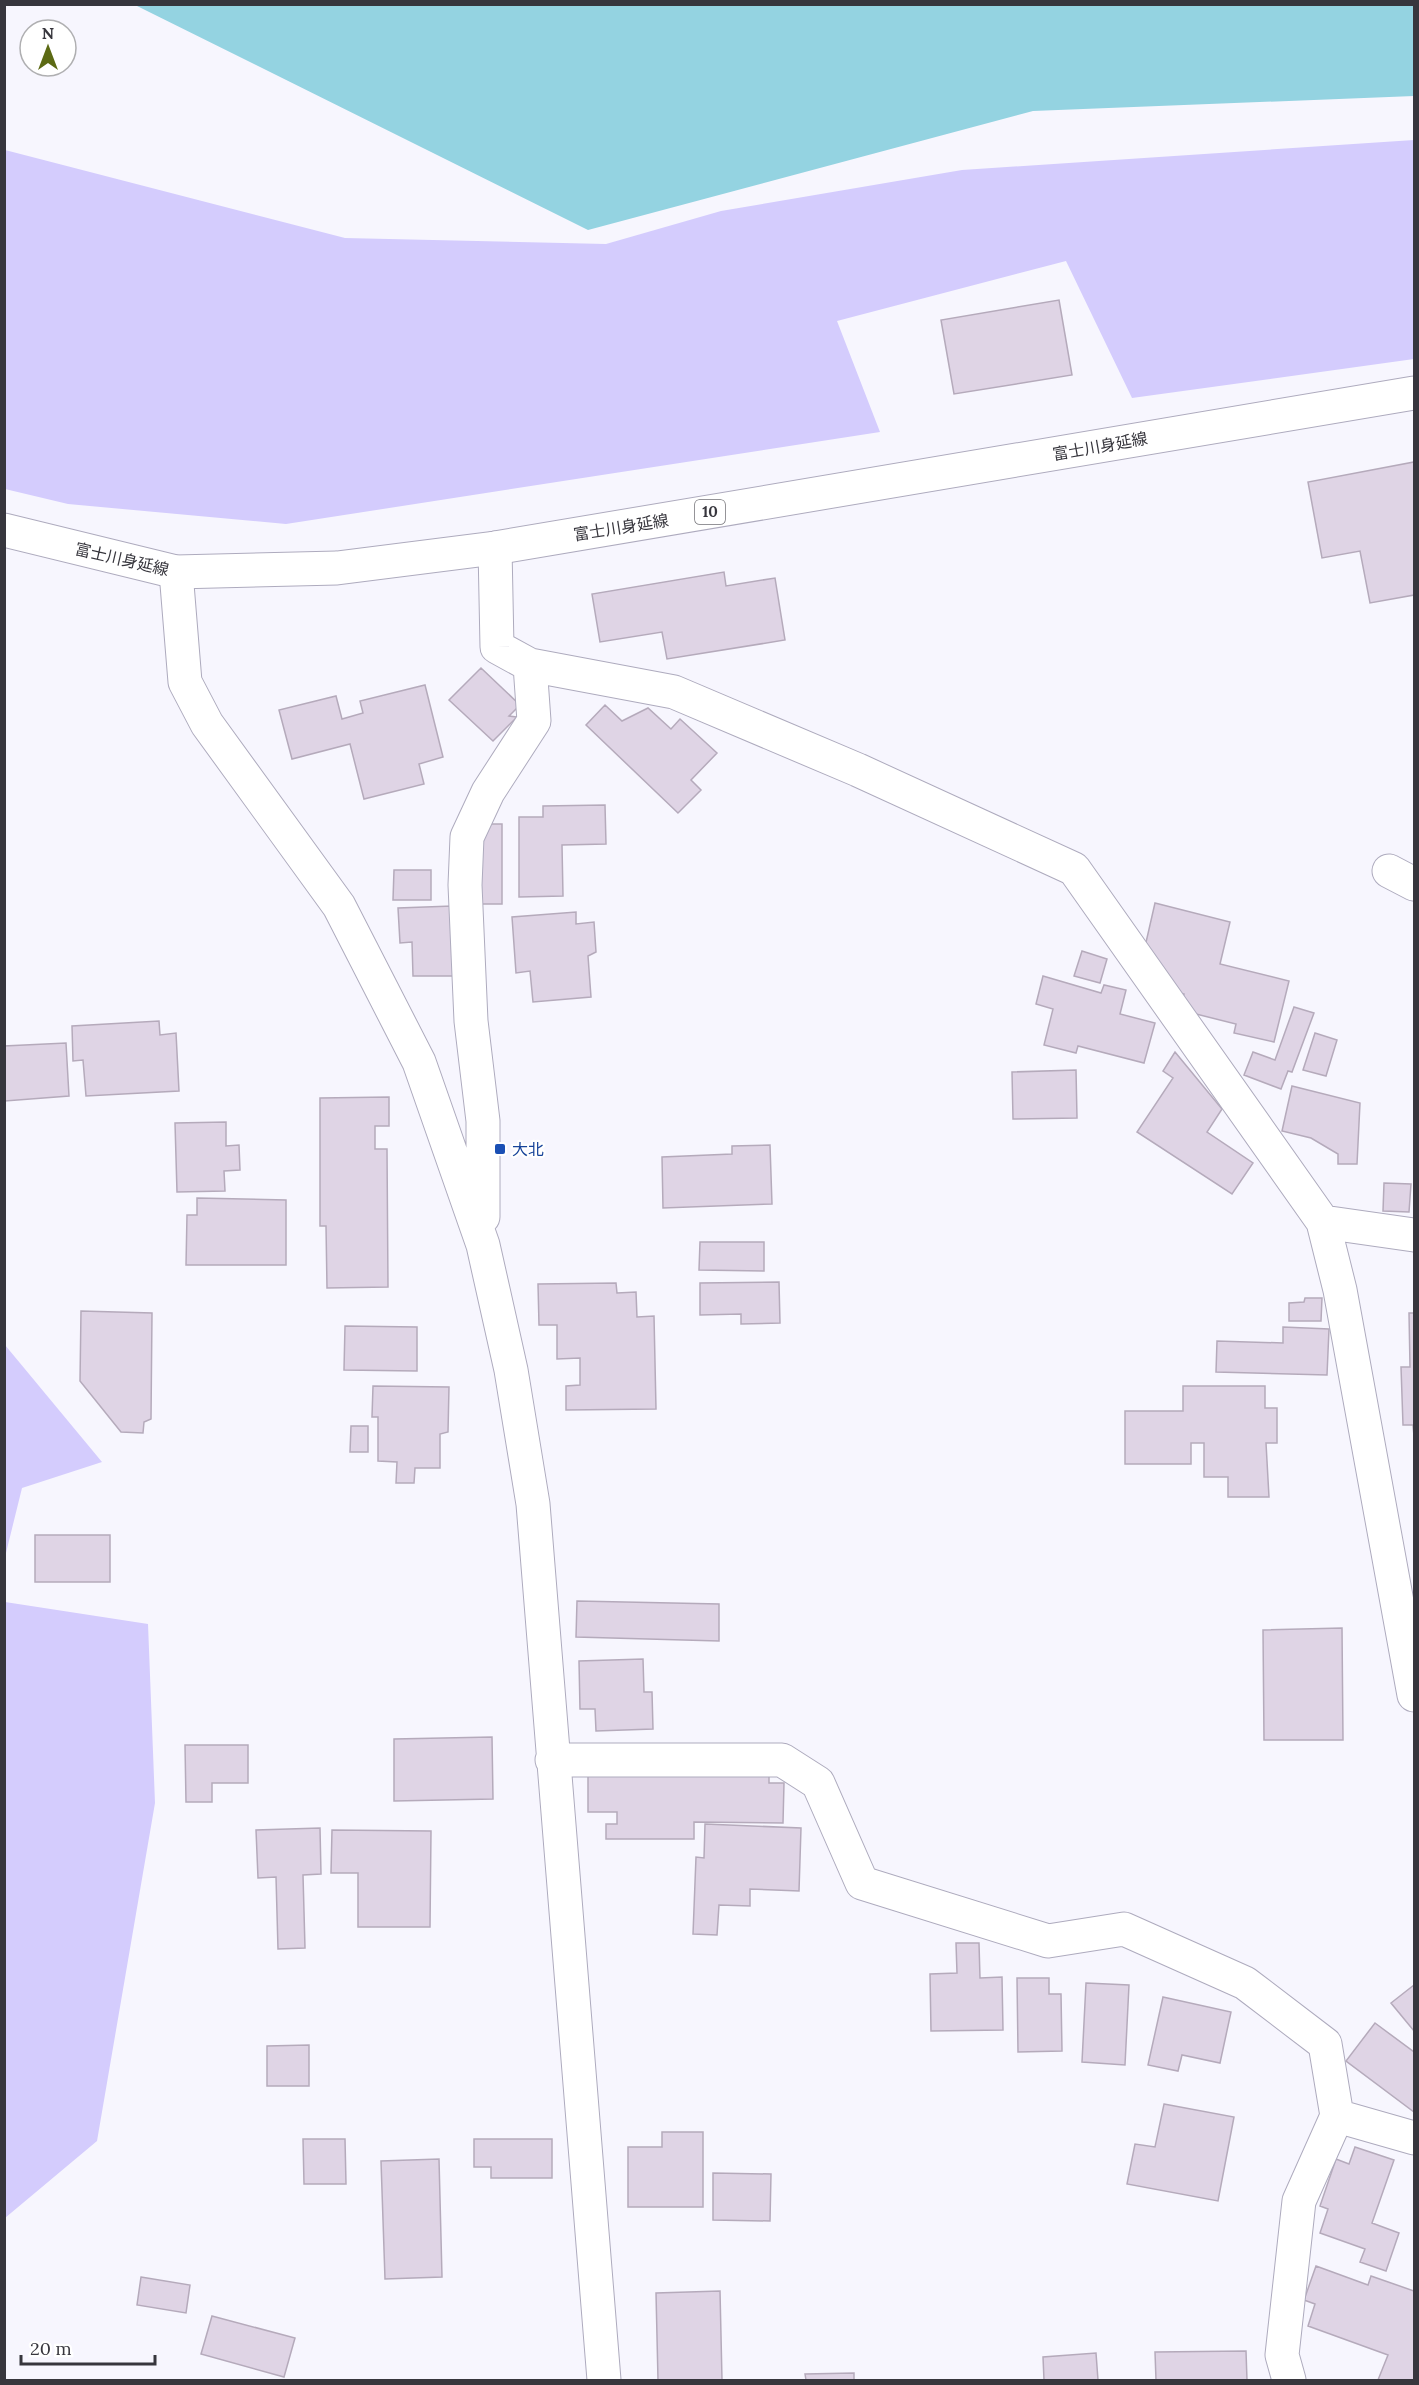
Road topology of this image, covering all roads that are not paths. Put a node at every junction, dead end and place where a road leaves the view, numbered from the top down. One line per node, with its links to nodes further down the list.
1 (1414, 393): 3 (street, 富士川身延線 / 10)
2 (4, 530): 4 (street, 富士川身延線 / 10)
3 (495, 548): 4 (street, 富士川身延線 / 10); 5 (street)
4 (176, 572): 8 (street)
5 (530, 665): 6 (street); 8 (street)
6 (1323, 1222): 7 (street); 9 (street)
7 (1414, 1234)
8 (483, 1245): 10 (street)
9 (1414, 1695)
10 (552, 1760): 11 (street); 13 (street)
11 (1337, 2116): 12 (street); 14 (street)
12 (1414, 2138)
13 (604, 2380)
14 (1289, 2380)

